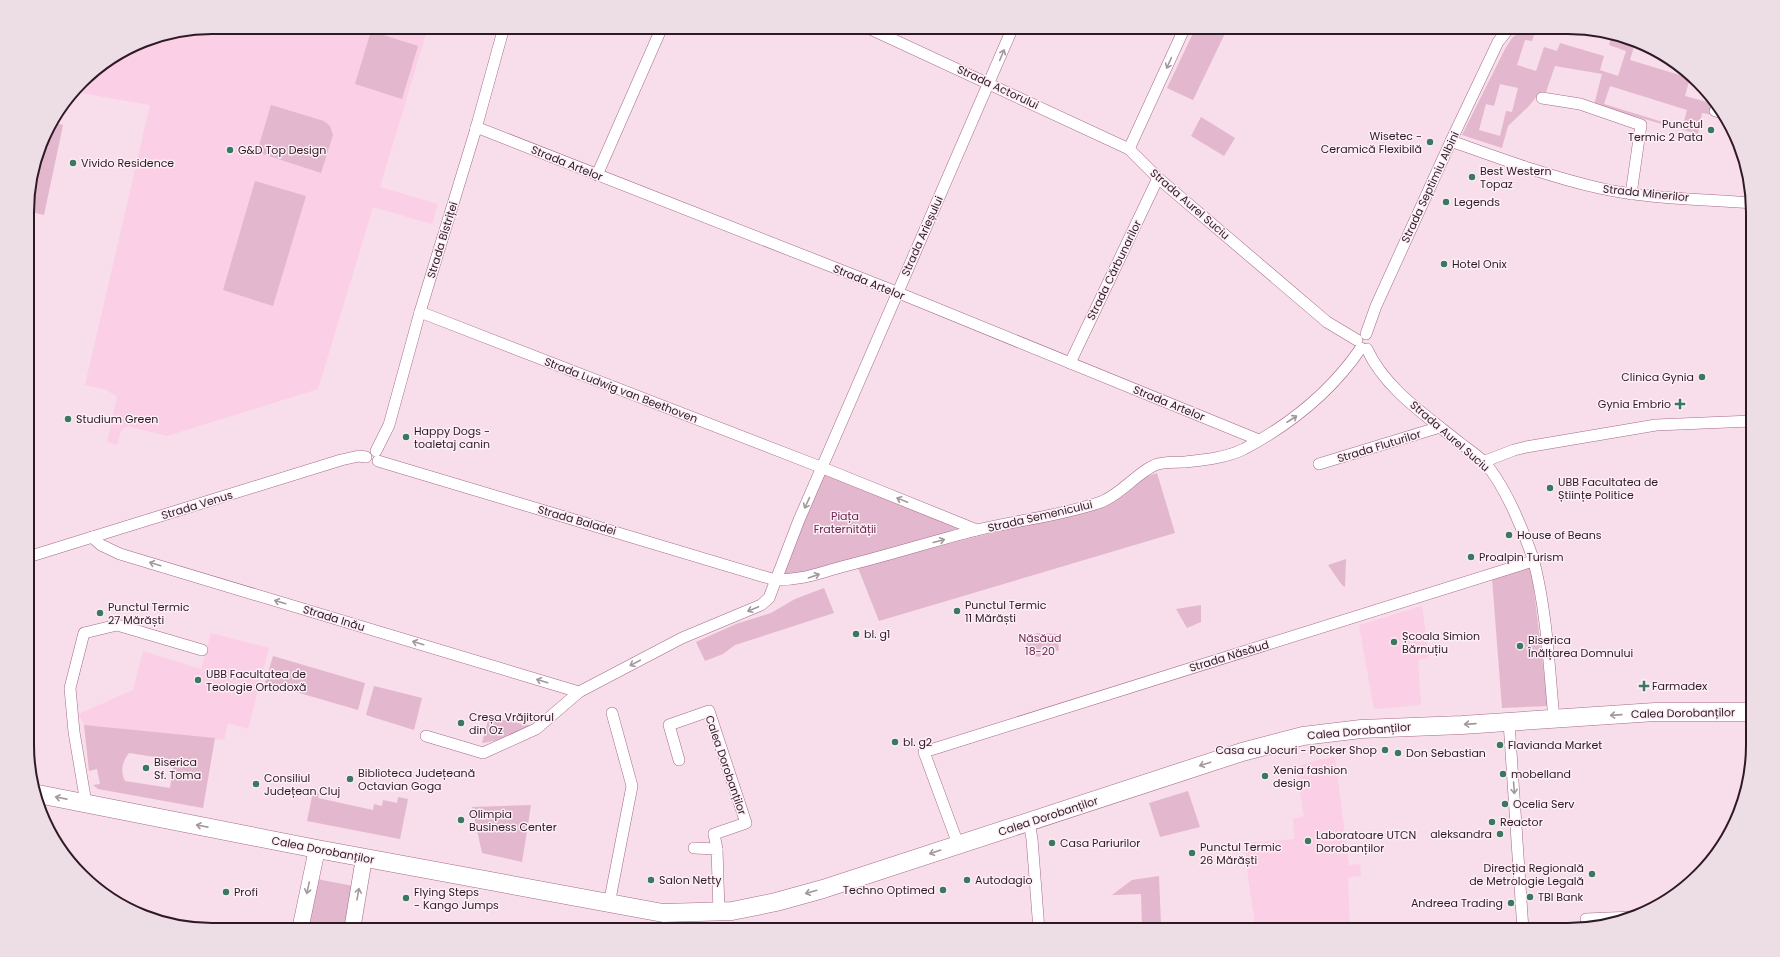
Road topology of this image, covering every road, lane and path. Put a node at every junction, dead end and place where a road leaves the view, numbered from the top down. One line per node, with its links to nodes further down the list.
1 (502, 34): 11 (street, Strada Bistriței)
2 (659, 34): 14 (street)
3 (882, 34): 9 (street, Strada Actorului)
4 (1010, 34): 9 (street, Strada Arieșului, one-way to 4)
5 (1182, 34): 13 (street, one-way to 13)
6 (1500, 34): 8 (street, Strada Septimiu Albini)
7 (1504, 34): 8 (street, Strada Septimiu Albini)
8 (1498, 42): 12 (street, Strada Septimiu Albini)
9 (990, 83): 13 (street, Strada Actorului); 18 (street, Strada Arieșului)
10 (1542, 98): 16 (street)
11 (476, 127): 14 (street, Strada Artelor); 19 (street, Strada Bistriței)
12 (1451, 140): 16 (street, Strada Minerilor); 20 (street, Strada Septimiu Albini)
13 (1129, 149): 15 (street, Strada Aurel Suciu)
14 (597, 175): 18 (street, Strada Artelor)
15 (1158, 178): 20 (street, Strada Aurel Suciu); 21 (street, Strada Cărbunarilor)
16 (1631, 194): 17 (street, Strada Minerilor)
17 (1746, 203)
18 (897, 293): 21 (street, Strada Artelor); 29 (street, Strada Arieșului)
19 (420, 312): 25 (street, Strada Bistriței); 29 (street, Strada Ludwig van Beethoven)
20 (1363, 343): 23 (street, Strada Aurel Suciu); 24 (street, Strada Semenicului, one-way to 20)
21 (1070, 363): 24 (street, Strada Artelor)
22 (1746, 421): 27 (street)
23 (1440, 427): 27 (street, Strada Aurel Suciu); 28 (street, Strada Fluturilor)
24 (1259, 440): 30 (street, Strada Semenicului)
25 (377, 456): 26 (street, Strada Baladei); 34 (street, Strada Baladei)
26 (366, 458): 31 (street, Strada Venus)
27 (1483, 462): 33 (street, Strada Aurel Suciu)
28 (1319, 464)
29 (823, 468): 30 (street, one-way to 29); 34 (street, one-way to 34)
30 (978, 530): 34 (street, one-way to 30)
31 (92, 537): 32 (street, Strada Venus); 36 (street, Strada Inău, one-way to 31)
32 (34, 555)
33 (1533, 561): 39 (street, Strada Aurel Suciu); 46 (street, Strada Năsăud)
34 (776, 580): 36 (street, one-way to 36)
35 (202, 650): 44 (street)
36 (579, 692): 41 (street)
37 (1746, 712): 39 (main road, Calea Dorobanților, one-way to 39)
38 (612, 713): 51 (street)
39 (1554, 719): 40 (main road, Calea Dorobanților)
40 (1509, 722): 45 (main road, Calea Dorobanților, one-way to 45); 58 (street, one-way to 58)
41 (426, 736)
42 (679, 760): 48 (street, Calea Dorobanților)
43 (41, 795): 44 (main road, Calea Dorobanților, one-way to 43)
44 (86, 803): 49 (main road, Calea Dorobanților, one-way to 44)
45 (1029, 822): 46 (main road, Calea Dorobanților); 57 (street)
46 (958, 844): 52 (main road, Calea Dorobanților, one-way to 52)
47 (694, 848): 48 (street)
48 (717, 849): 52 (street, Calea Dorobanților)
49 (317, 850): 50 (main road, Calea Dorobanților); 55 (main road, one-way to 55)
50 (364, 858): 51 (main road, Calea Dorobanților); 56 (main road, one-way to 50)
51 (609, 904): 52 (main road, Calea Dorobanților)
52 (719, 912)
53 (1586, 919): 54 (street)
54 (1608, 919)
55 (301, 923)
56 (353, 923)
57 (1038, 923)
58 (1523, 923)

